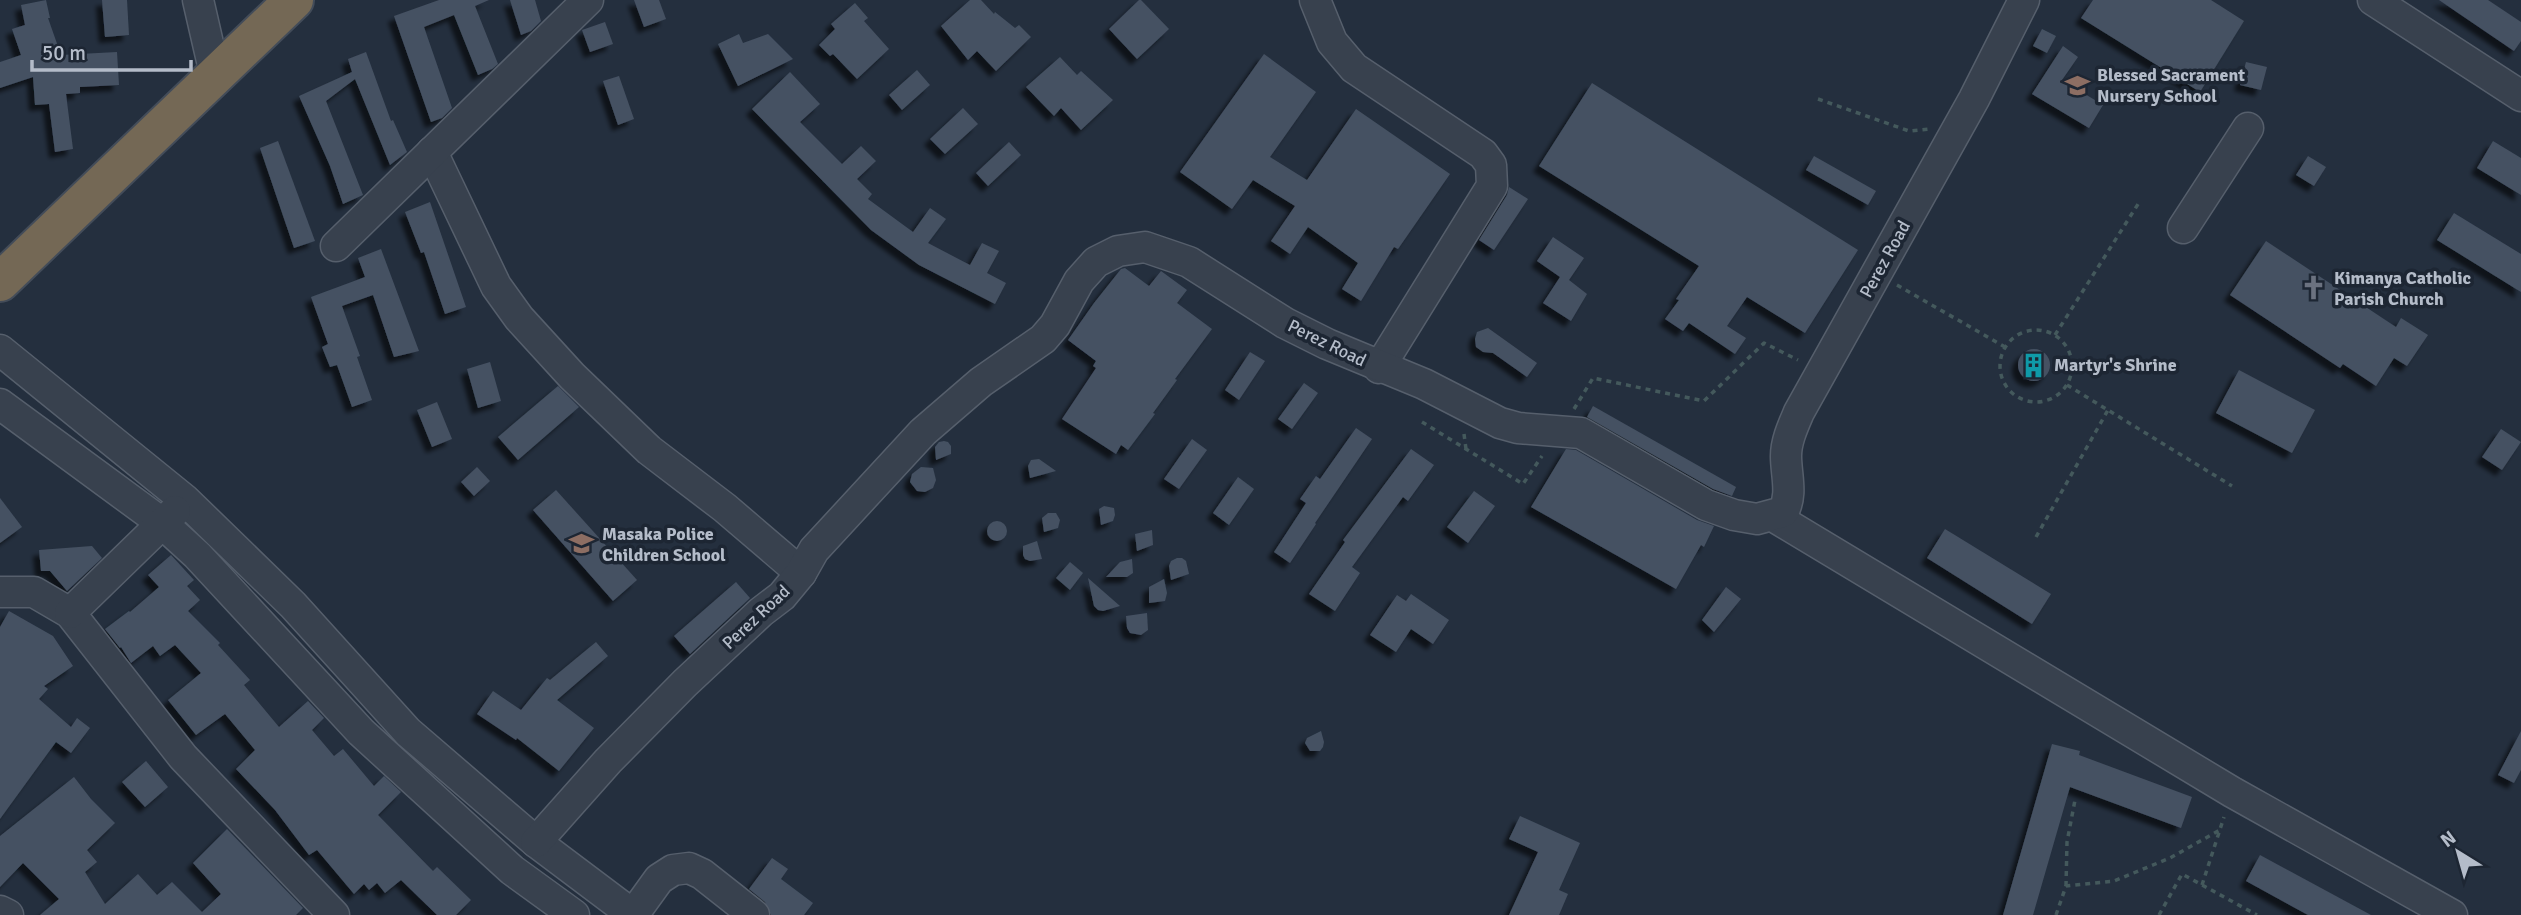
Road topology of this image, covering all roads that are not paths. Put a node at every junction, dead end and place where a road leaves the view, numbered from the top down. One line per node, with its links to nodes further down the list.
1 (198, 0): 7 (street)
2 (294, 0): 7 (highway)
3 (588, 0): 10 (street)
4 (1315, 0): 15 (street)
5 (2024, 0): 18 (street, Perez Road)
6 (2372, 0): 8 (street)
7 (215, 74): 13 (highway)
8 (2521, 96)
9 (2248, 128): 11 (street)
10 (432, 152): 12 (street); 20 (street)
11 (2183, 228)
12 (336, 246)
13 (0, 282)
14 (0, 350): 17 (street)
15 (1380, 368): 18 (street, Perez Road); 20 (street, Perez Road)
16 (0, 404): 19 (street)
17 (185, 500): 19 (street); 23 (street)
18 (1773, 516): 30 (street)
19 (162, 523): 22 (street); 27 (street)
20 (801, 573): 23 (street, Perez Road)
21 (0, 592): 22 (street)
22 (70, 614): 26 (street)
23 (536, 842): 28 (street)
24 (0, 911): 25 (street)
25 (8, 915)
26 (334, 915)
27 (574, 915)
28 (633, 915): 29 (street)
29 (754, 915)
30 (2452, 915)

